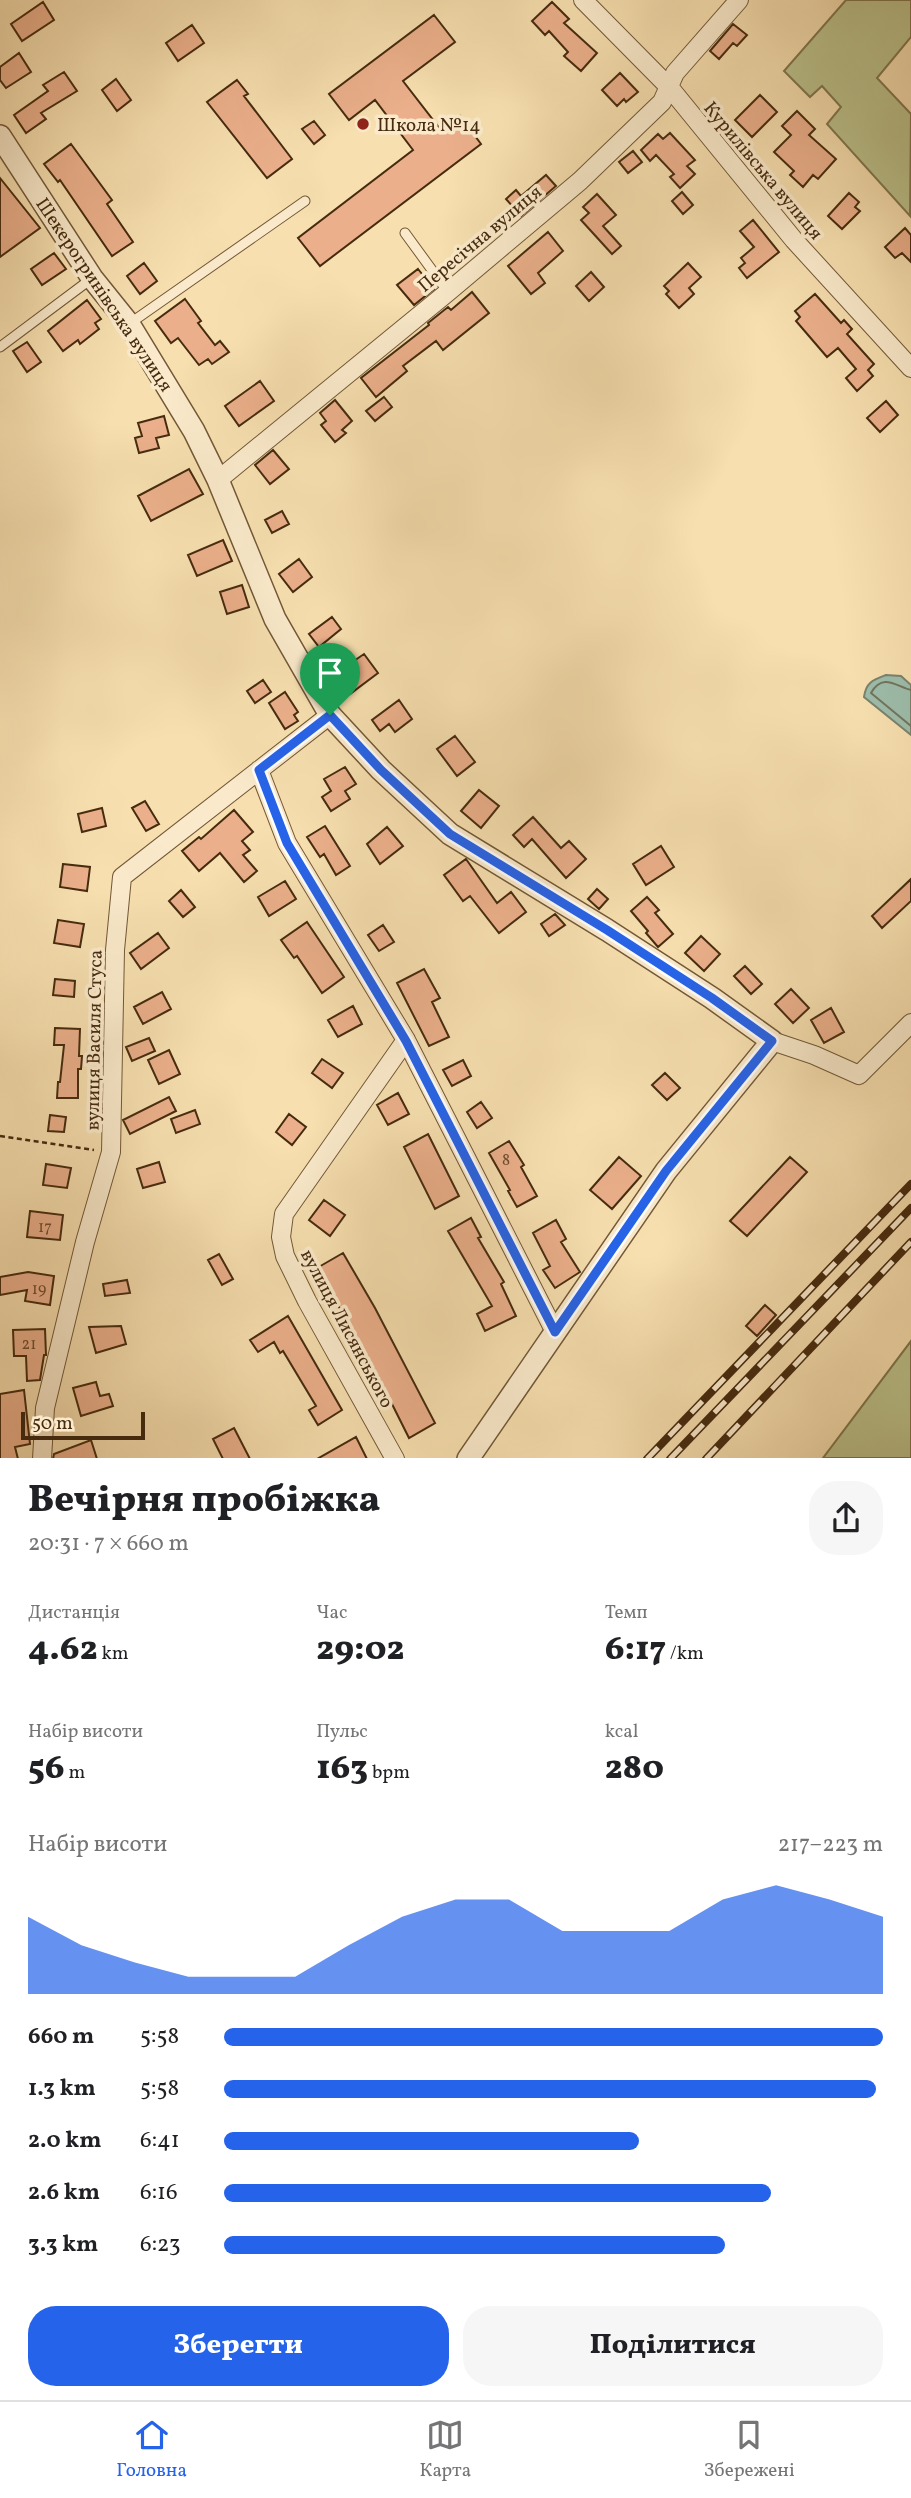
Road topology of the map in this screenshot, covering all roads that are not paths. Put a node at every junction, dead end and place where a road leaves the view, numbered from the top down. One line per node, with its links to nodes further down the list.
1 (583, 0): 3 (street, Курилівська вулиця)
2 (738, 0): 3 (street, Пересічна вулиця)
3 (670, 88): 8 (street, Пересічна вулиця); 11 (street, Курилівська вулиця)
4 (0, 136): 7 (street, Шекерогринівська вулиця)
5 (305, 201): 9 (lane)
6 (405, 233): 8 (lane)
7 (92, 278): 9 (street, Шекерогринівська вулиця); 10 (lane)
8 (448, 292): 12 (street, Пересічна вулиця)
9 (129, 324): 12 (street, Шекерогринівська вулиця)
10 (0, 347)
11 (911, 368)
12 (218, 480): 13 (street, Шекерогринівська вулиця)
13 (330, 715): 14 (street, вулиця Василя Стуса); 17 (street, Шекерогринівська вулиця)
14 (259, 770): 16 (street); 19 (street, вулиця Василя Стуса)
15 (911, 1023): 17 (street, Шекерогринівська вулиця)
16 (406, 1041): 18 (street); 20 (street, вулиця Лисянського)
17 (772, 1041): 18 (street)
18 (555, 1332): 21 (street)
19 (42, 1458)
20 (395, 1458)
21 (468, 1458)

